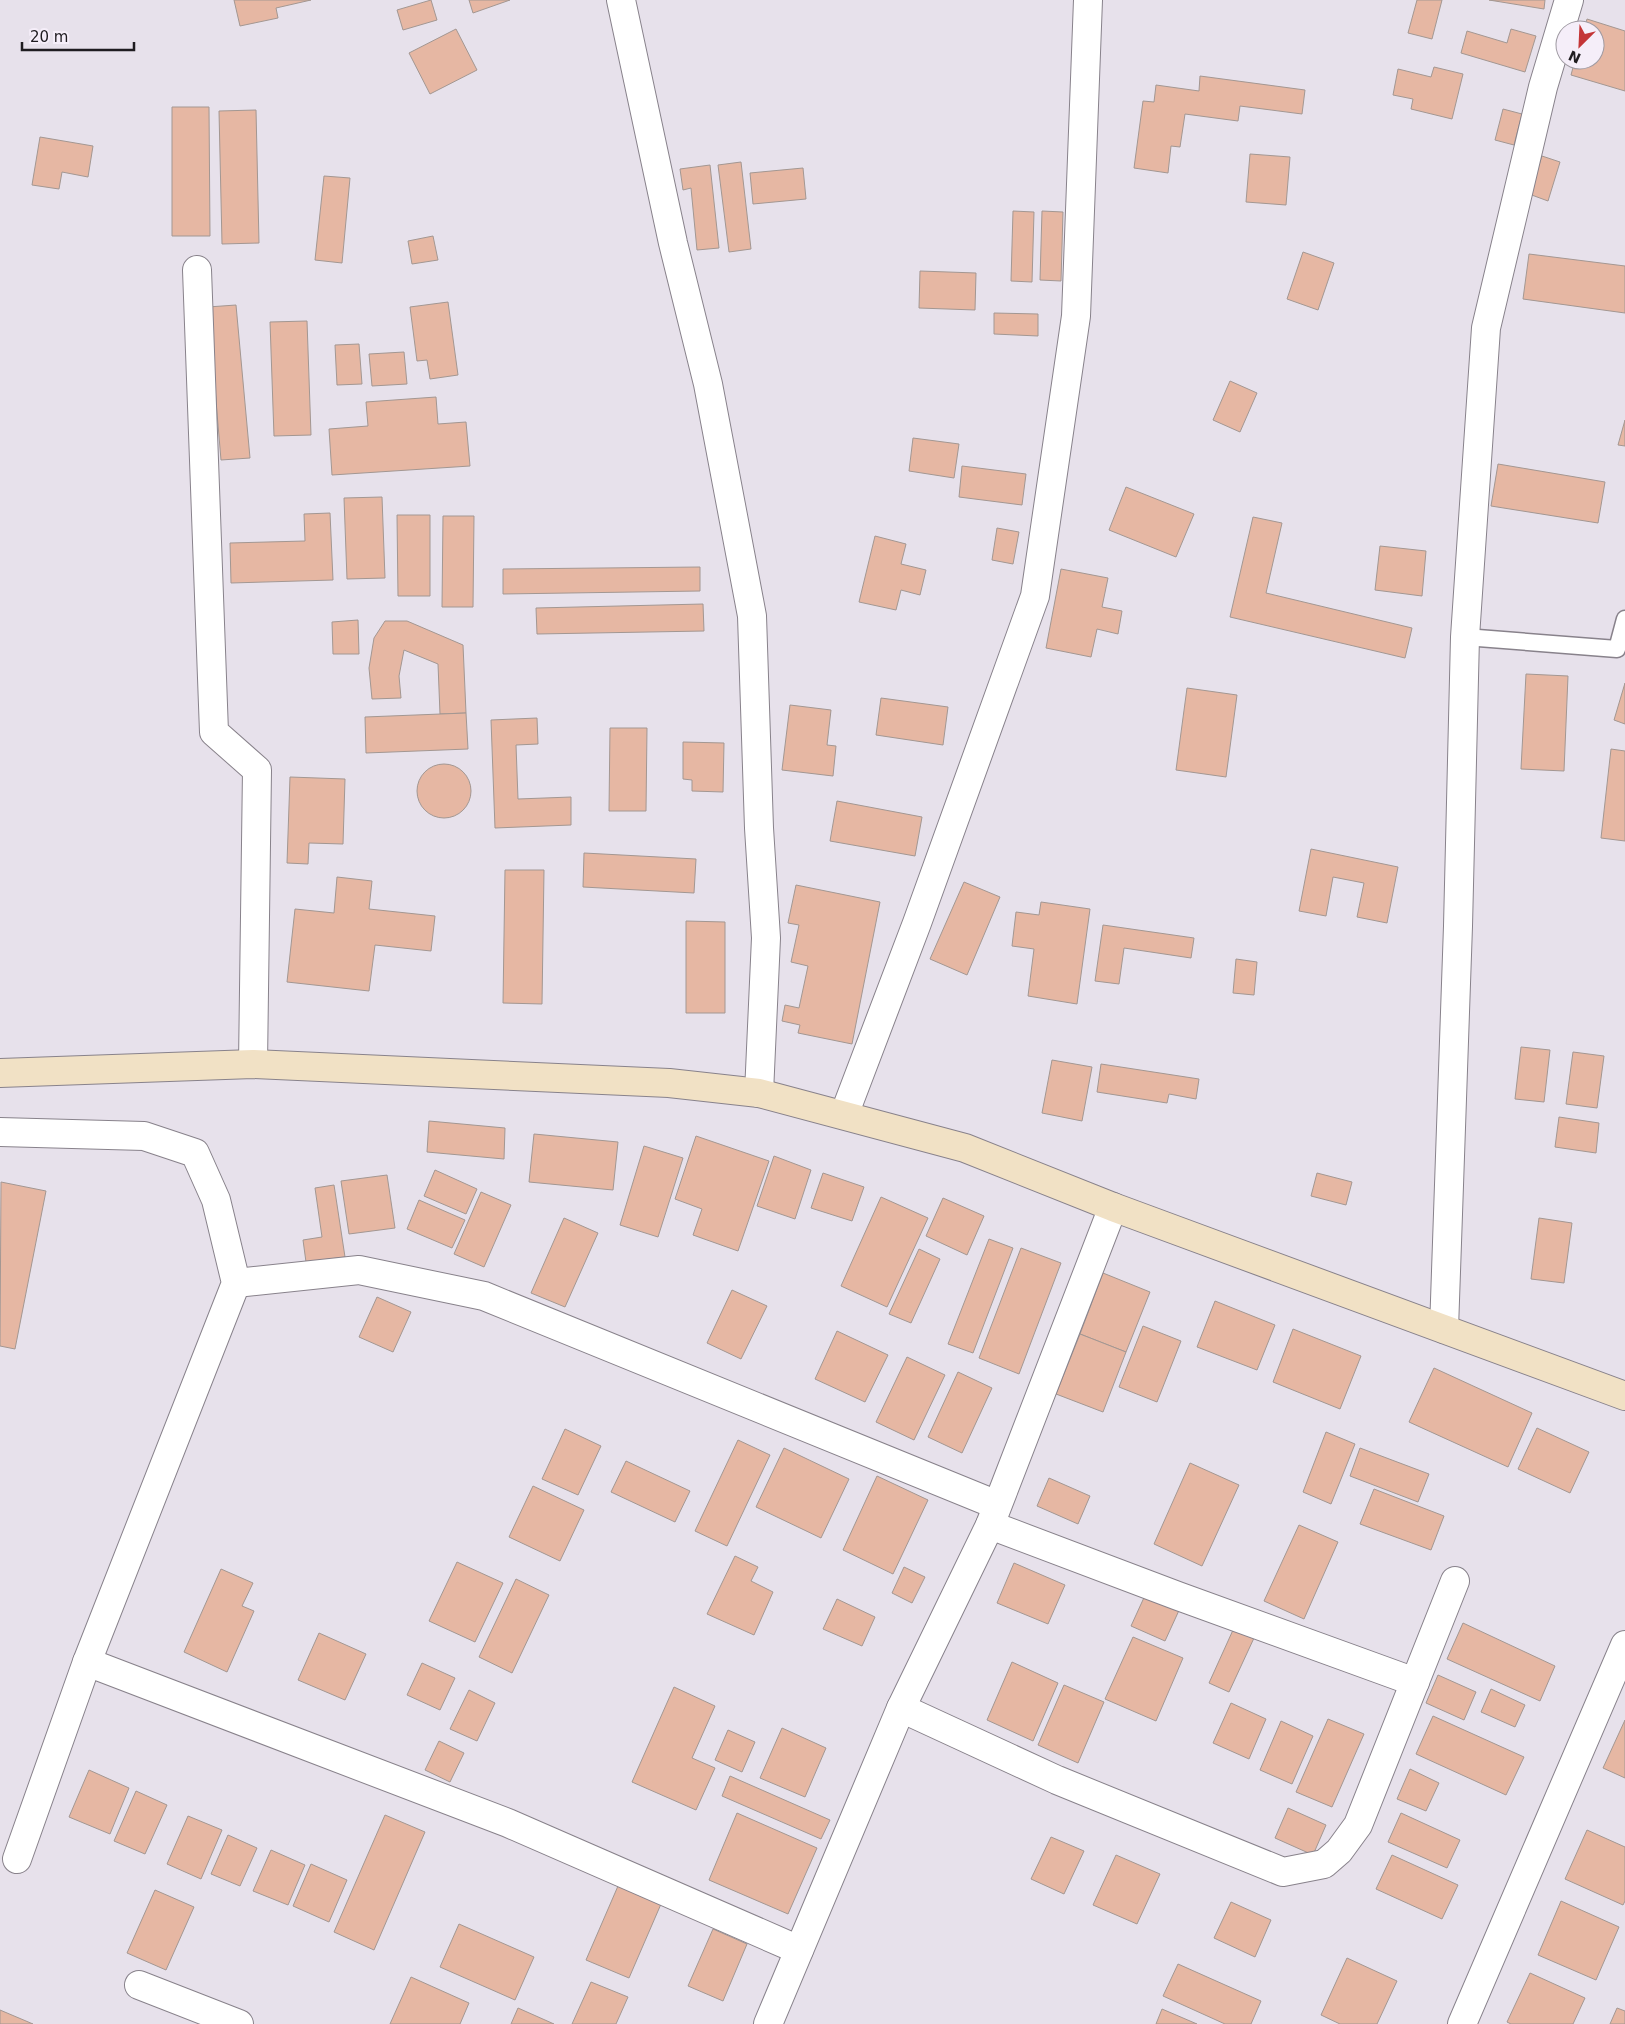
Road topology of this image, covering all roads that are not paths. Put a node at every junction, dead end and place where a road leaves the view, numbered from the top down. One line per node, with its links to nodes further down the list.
1 (621, 0): 9 (street)
2 (1088, 0): 10 (street)
3 (1569, 0): 6 (street)
4 (197, 270): 7 (street)
5 (1625, 619): 6 (lane)
6 (1464, 637): 14 (street)
7 (253, 1064): 8 (main road); 9 (main road)
8 (0, 1073)
9 (759, 1093): 10 (main road)
10 (844, 1115): 12 (main road)
11 (0, 1132): 13 (street)
12 (1113, 1207): 14 (main road); 16 (street)
13 (236, 1283): 16 (street); 19 (street)
14 (1444, 1329): 15 (main road)
15 (1625, 1396)
16 (994, 1515): 20 (street); 21 (street)
17 (1454, 1581): 20 (street)
18 (1625, 1645): 27 (street)
19 (87, 1662): 22 (street); 23 (street)
20 (1415, 1682): 21 (street)
21 (901, 1708): 23 (street)
22 (18, 1859)
23 (799, 1950): 26 (street)
24 (138, 1985): 25 (street)
25 (239, 2024)
26 (768, 2024)
27 (1462, 2024)

